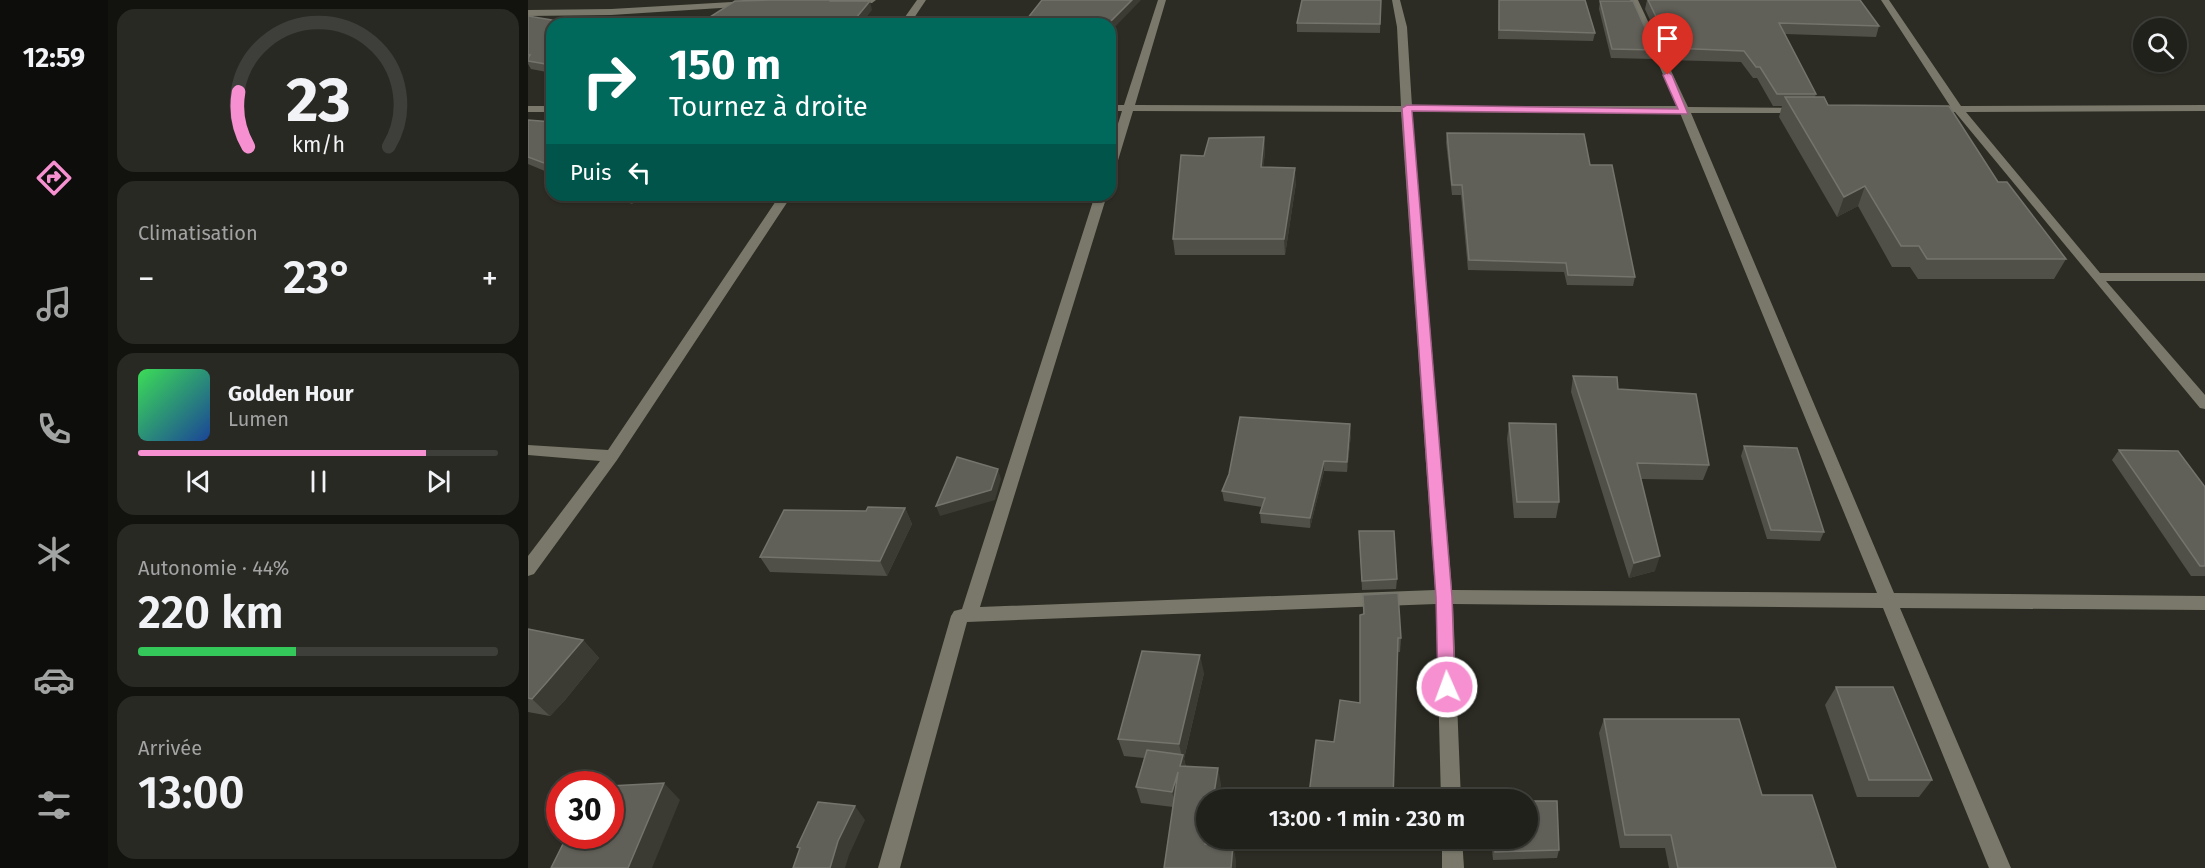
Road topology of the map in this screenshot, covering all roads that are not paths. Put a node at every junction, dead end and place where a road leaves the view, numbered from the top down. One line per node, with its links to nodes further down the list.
1 (872, 0): 7 (street)
2 (922, 0): 10 (street)
3 (1162, 0): 18 (street)
4 (1396, 0): 11 (street)
5 (1634, 0): 20 (street)
6 (1885, 0): 12 (street)
7 (815, 2)
8 (758, 4): 9 (street)
9 (528, 13)
10 (909, 18)
11 (1407, 108): 18 (street); 20 (street); 30 (street)
12 (1957, 108): 13 (street); 17 (street); 24 (street)
13 (2205, 108)
14 (528, 109): 15 (street)
15 (546, 109)
16 (1116, 109): 18 (street)
17 (1922, 109)
18 (1128, 110): 21 (street)
19 (1815, 110): 20 (street)
20 (1684, 112): 31 (street)
21 (1116, 147)
22 (782, 201): 28 (street)
23 (1099, 201): 33 (street)
24 (2096, 277): 25 (street); 26 (street)
25 (2205, 277)
26 (2205, 404)
27 (528, 450): 28 (street)
28 (612, 456): 29 (street)
29 (528, 569)
30 (1444, 597): 31 (street); 33 (street); 34 (street)
31 (1887, 603): 32 (street); 38 (street)
32 (2205, 603)
33 (969, 615): 36 (street)
34 (1451, 789)
35 (1452, 849): 37 (street)
36 (889, 868)
37 (1453, 868)
38 (2000, 868)

